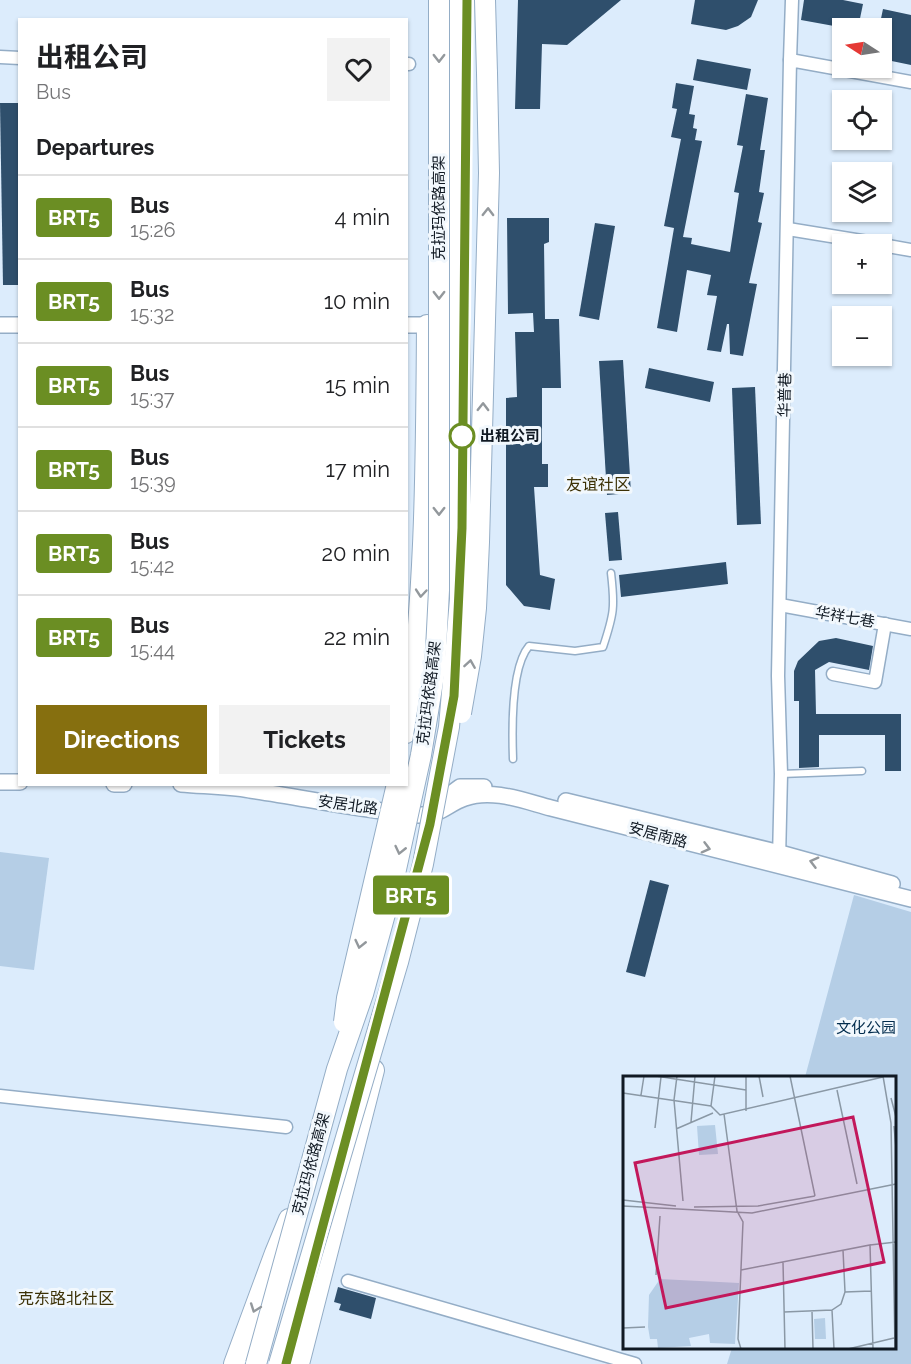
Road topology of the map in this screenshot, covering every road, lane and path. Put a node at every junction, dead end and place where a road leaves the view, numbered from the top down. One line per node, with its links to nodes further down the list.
1 (439, 0): 40 (highway, 克拉玛依路高架, one-way to 40, bridge)
2 (460, 0): 36 (highway, 克拉玛依路高架, bridge)
3 (485, 0): 36 (highway, one-way to 3, bridge)
4 (792, 0): 7 (street, 华普巷)
5 (0, 57): 6 (street)
6 (18, 58)
7 (790, 60): 8 (street); 9 (street, 华普巷)
8 (911, 82)
9 (788, 229): 10 (street); 19 (street, 华普巷)
10 (832, 237)
11 (892, 247): 12 (street)
12 (911, 250)
13 (0, 325): 14 (street)
14 (18, 325)
15 (408, 325): 16 (street)
16 (427, 325): 17 (street); 23 (highway, one-way to 23)
17 (463, 325)
18 (611, 573): 24 (lane)
19 (780, 605): 20 (street, 华祥七巷); 28 (street, 华普巷)
20 (885, 624): 21 (street, 华祥七巷); 22 (street)
21 (911, 629)
22 (833, 674)
23 (408, 720)
24 (513, 759)
25 (862, 771): 28 (lane)
26 (0, 774): 27 (street)
27 (18, 774)
28 (781, 774): 35 (street, 华普巷)
29 (0, 782): 30 (street)
30 (18, 782)
31 (207, 786): 34 (street, 安居北路)
32 (284, 786): 34 (street, 安居北路)
33 (397, 786): 40 (highway, one-way to 40, bridge)
34 (412, 810): 35 (street, 安居南路)
35 (778, 860): 37 (street, 安居南路, one-way to 35); 38 (street, 安居南路)
36 (423, 864): 39 (highway, 克拉玛依路高架, bridge)
37 (911, 889)
38 (911, 899)
39 (398, 962): 47 (highway, 克拉玛依路高架, bridge); 48 (highway, bridge)
40 (337, 1069): 43 (highway, 克拉玛依路高架, bridge)
41 (0, 1096): 42 (street)
42 (286, 1127)
43 (308, 1175): 45 (highway, one-way to 45, bridge); 46 (highway, 克拉玛依路高架, bridge)
44 (348, 1281): 49 (street)
45 (234, 1364)
46 (256, 1364)
47 (279, 1364)
48 (299, 1364)
49 (635, 1364)

